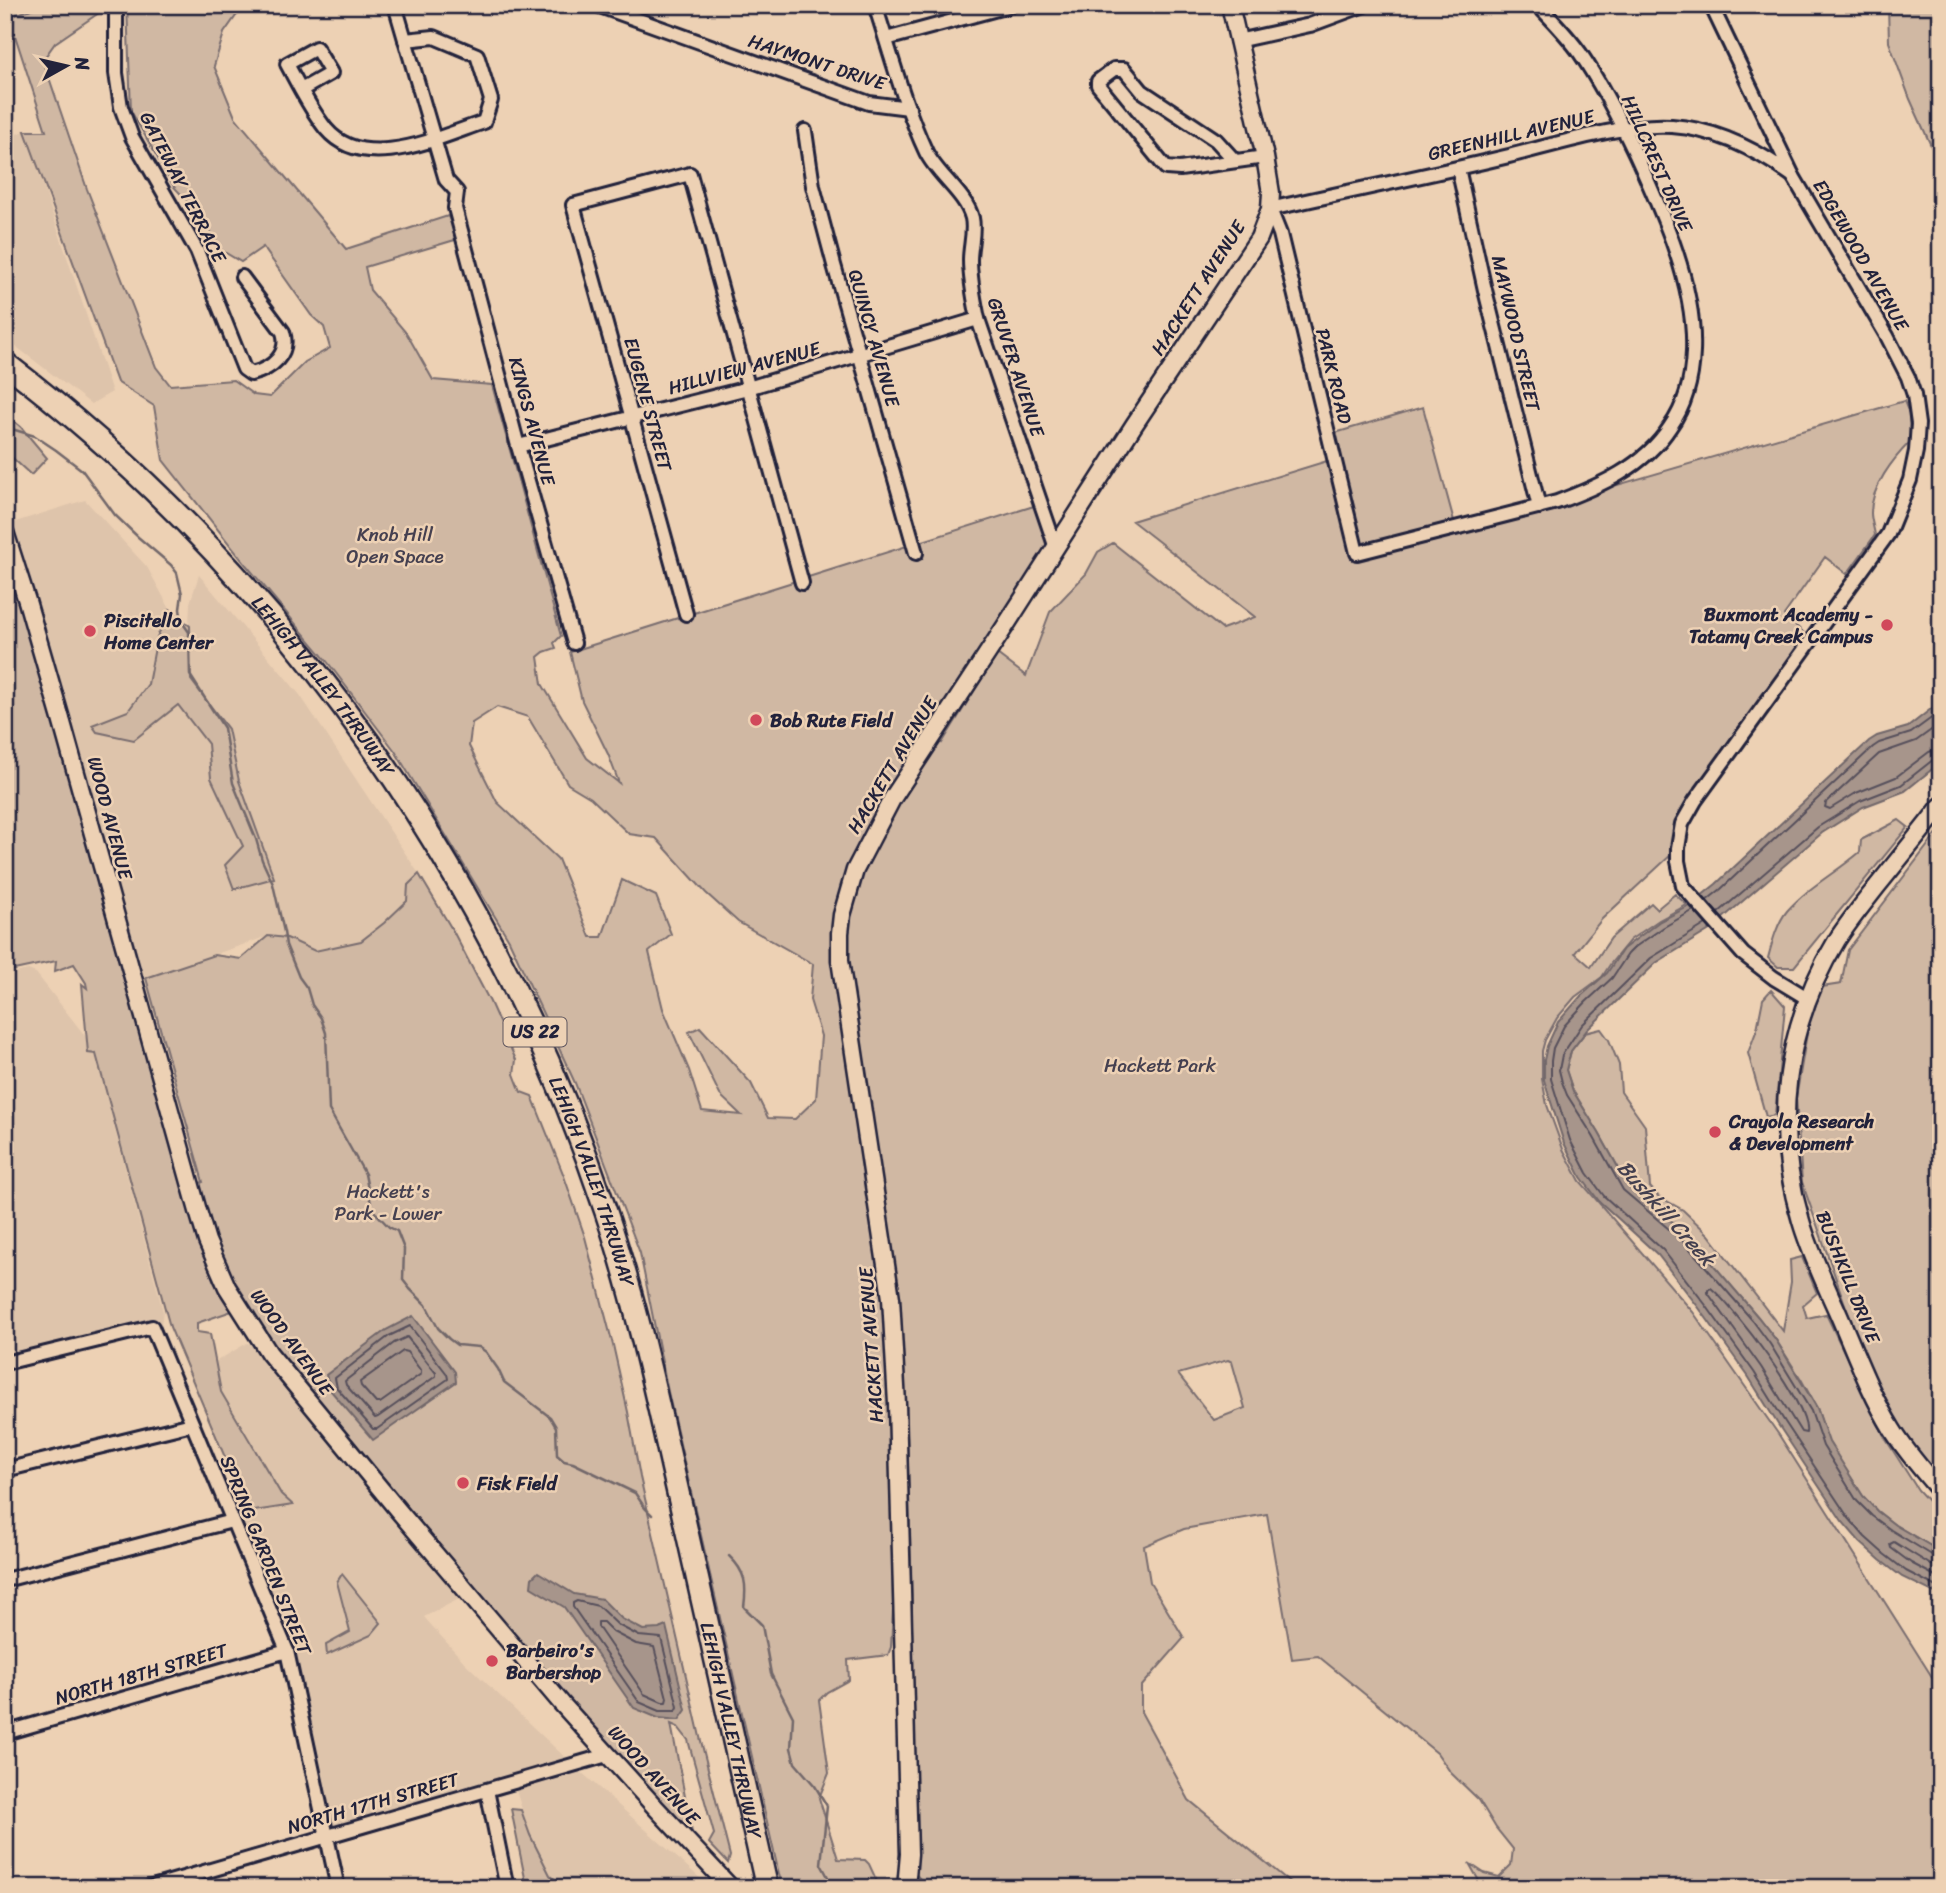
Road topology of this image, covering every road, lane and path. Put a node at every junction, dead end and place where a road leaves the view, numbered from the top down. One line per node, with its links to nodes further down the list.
1 (116, 5): 23 (street, GATEWAY TERRACE)
2 (396, 5): 11 (street, KINGS AVENUE)
3 (597, 5): 14 (street, HAYMONT DRIVE)
4 (874, 5): 10 (street, GRUVER AVENUE)
5 (1013, 5): 10 (street)
6 (1230, 5): 12 (main road, HACKETT AVENUE)
7 (1364, 5): 12 (street)
8 (1538, 5): 15 (street, HILLCREST DRIVE)
9 (1711, 5): 21 (street, EDGEWOOD AVENUE)
10 (886, 39): 14 (street, GRUVER AVENUE)
11 (405, 40): 17 (street, KINGS AVENUE); 17 (street)
12 (1237, 41): 18 (main road, HACKETT AVENUE)
13 (301, 90): 17 (street)
14 (909, 108): 24 (street, GRUVER AVENUE)
15 (1624, 129): 20 (street, GREENHILL AVENUE); 21 (street, GREENHILL AVENUE); 31 (street, HILLCREST DRIVE)
16 (805, 131): 25 (street, QUINCY AVENUE)
17 (433, 139): 30 (street, KINGS AVENUE)
18 (1265, 157): 19 (street); 22 (main road, HACKETT AVENUE)
19 (1235, 161): 19 (street)
20 (1458, 168): 22 (street, GREENHILL AVENUE); 31 (street, MAYWOOD STREET)
21 (1793, 176): 40 (street, EDGEWOOD AVENUE)
22 (1270, 209): 33 (main road, HACKETT AVENUE); 35 (street, PARK ROAD)
23 (243, 277)
24 (978, 319): 25 (street, HILLVIEW AVENUE); 33 (street, GRUVER AVENUE)
25 (859, 356): 28 (street, HILLVIEW AVENUE); 34 (street, QUINCY AVENUE)
26 (5, 363): 58 (highway, LEHIGH VALLEY THRUWAY / US 22)
27 (5, 377): 57 (highway, LEHIGH VALLEY THRUWAY / US 22)
28 (748, 388): 29 (street, HILLVIEW AVENUE); 29 (street, EUGENE STREET); 36 (street)
29 (632, 417): 30 (street, HILLVIEW AVENUE); 37 (street, EUGENE STREET)
30 (518, 446): 38 (street, KINGS AVENUE)
31 (1539, 507): 35 (street, HILLCREST DRIVE)
32 (5, 533): 49 (main road, WOOD AVENUE)
33 (1056, 548): 59 (main road, HACKETT AVENUE)
34 (916, 553)
35 (1357, 553)
36 (802, 583)
37 (686, 614)
38 (574, 643)
39 (1941, 806): 40 (main road, BUSHKILL DRIVE)
40 (1807, 998): 44 (main road, BUSHKILL DRIVE)
41 (5, 1363): 42 (street, SPRING GARDEN STREET)
42 (192, 1424): 43 (street); 45 (street, SPRING GARDEN STREET)
43 (5, 1470)
44 (1941, 1492)
45 (232, 1521): 46 (street); 47 (street, SPRING GARDEN STREET)
46 (5, 1580)
47 (287, 1651): 48 (street, NORTH 18TH STREET); 51 (street, SPRING GARDEN STREET)
48 (5, 1733)
49 (607, 1755): 50 (street, NORTH 17TH STREET); 56 (main road, WOOD AVENUE)
50 (487, 1790): 51 (street, NORTH 17TH STREET); 55 (street)
51 (327, 1837): 52 (street, NORTH 17TH STREET); 54 (street, SPRING GARDEN STREET)
52 (165, 1886): 53 (street, NORTH 17TH STREET)
53 (149, 1888)
54 (338, 1888)
55 (507, 1888)
56 (731, 1888)
57 (753, 1888)
58 (767, 1888)
59 (906, 1888)

